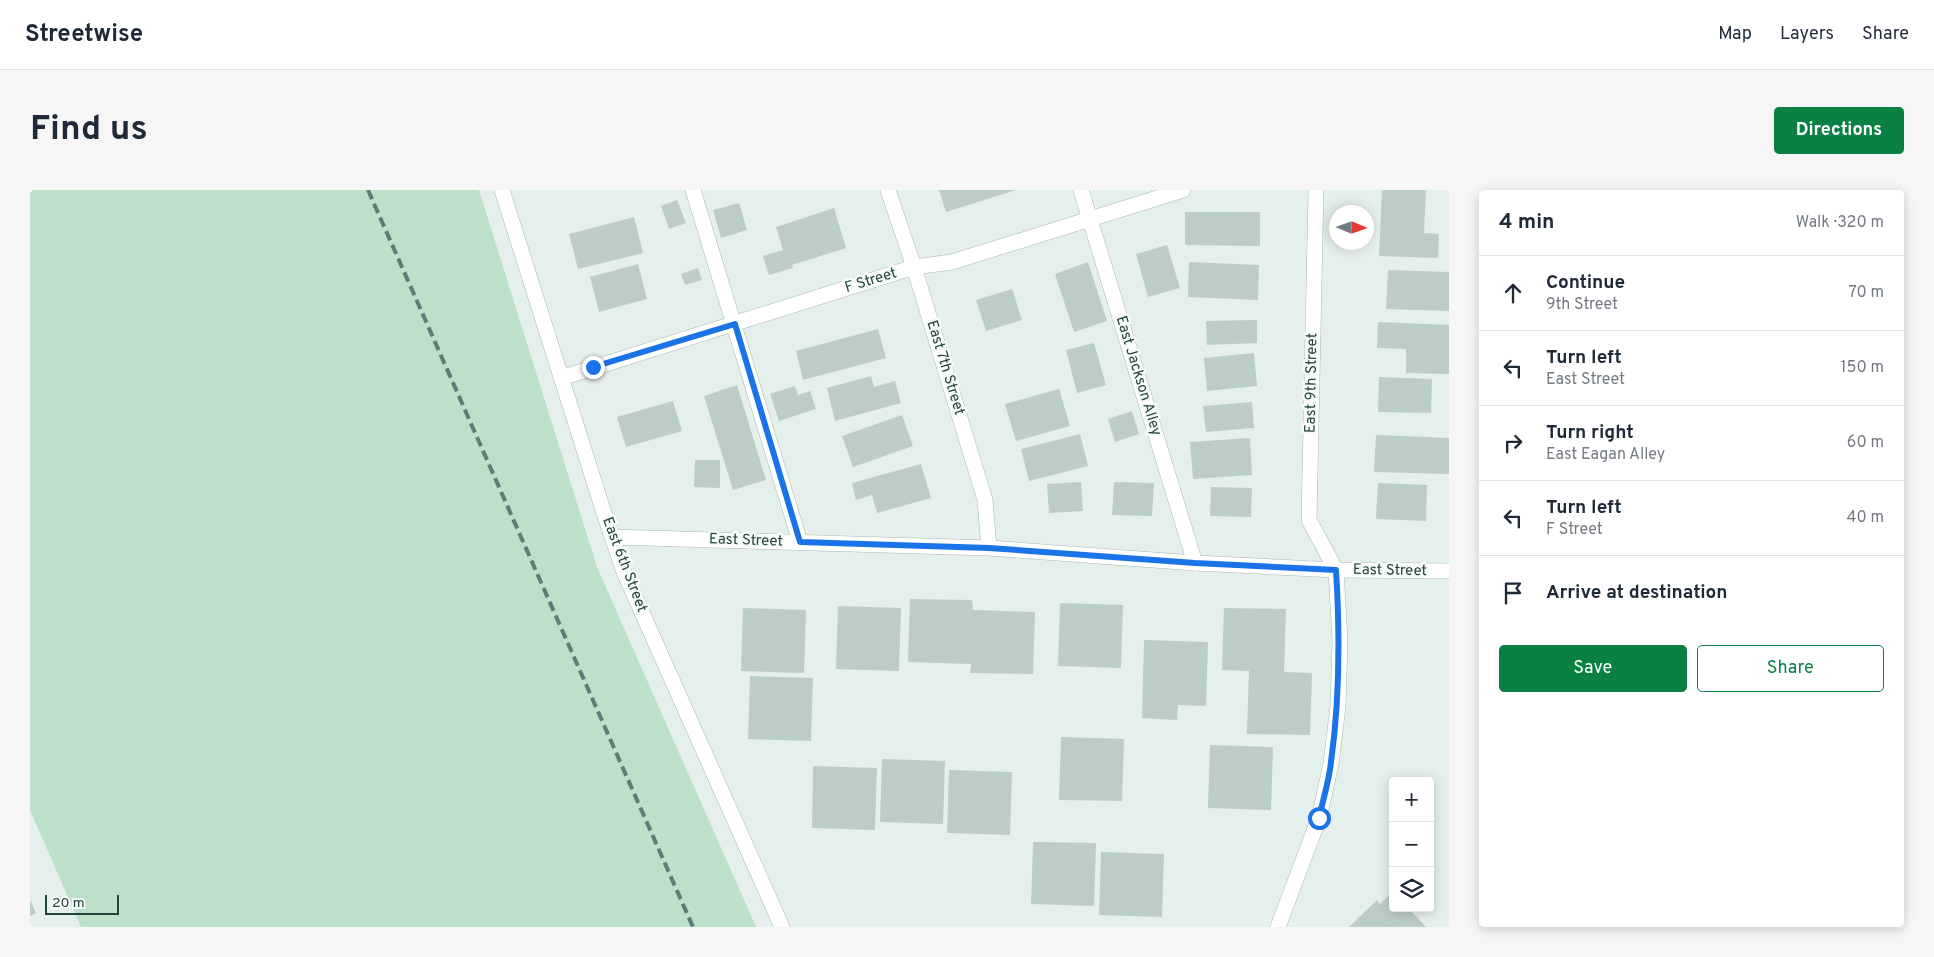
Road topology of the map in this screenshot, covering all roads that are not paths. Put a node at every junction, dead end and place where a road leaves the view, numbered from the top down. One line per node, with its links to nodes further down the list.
1 (502, 190): 10 (street, East 6th Street)
2 (694, 190): 9 (street)
3 (888, 190): 8 (street, East 7th Street)
4 (1082, 190): 7 (street, East Jackson Alley)
5 (1183, 190): 7 (street, F Street)
6 (1316, 190): 15 (street, East 9th Street)
7 (1090, 218): 8 (street, F Street); 14 (street, East Jackson Alley)
8 (914, 268): 9 (street, F Street); 13 (street, East 7th Street)
9 (735, 324): 10 (street, F Street); 12 (street)
10 (561, 378): 11 (street, East 6th Street)
11 (612, 538): 12 (street, East Street); 17 (street, East 6th Street)
12 (800, 542): 13 (street, East Street)
13 (989, 548): 14 (street, East Street)
14 (1195, 563): 15 (street, East Street)
15 (1336, 570): 16 (street, East Street); 18 (street)
16 (1449, 571)
17 (782, 927)
18 (1278, 927)

